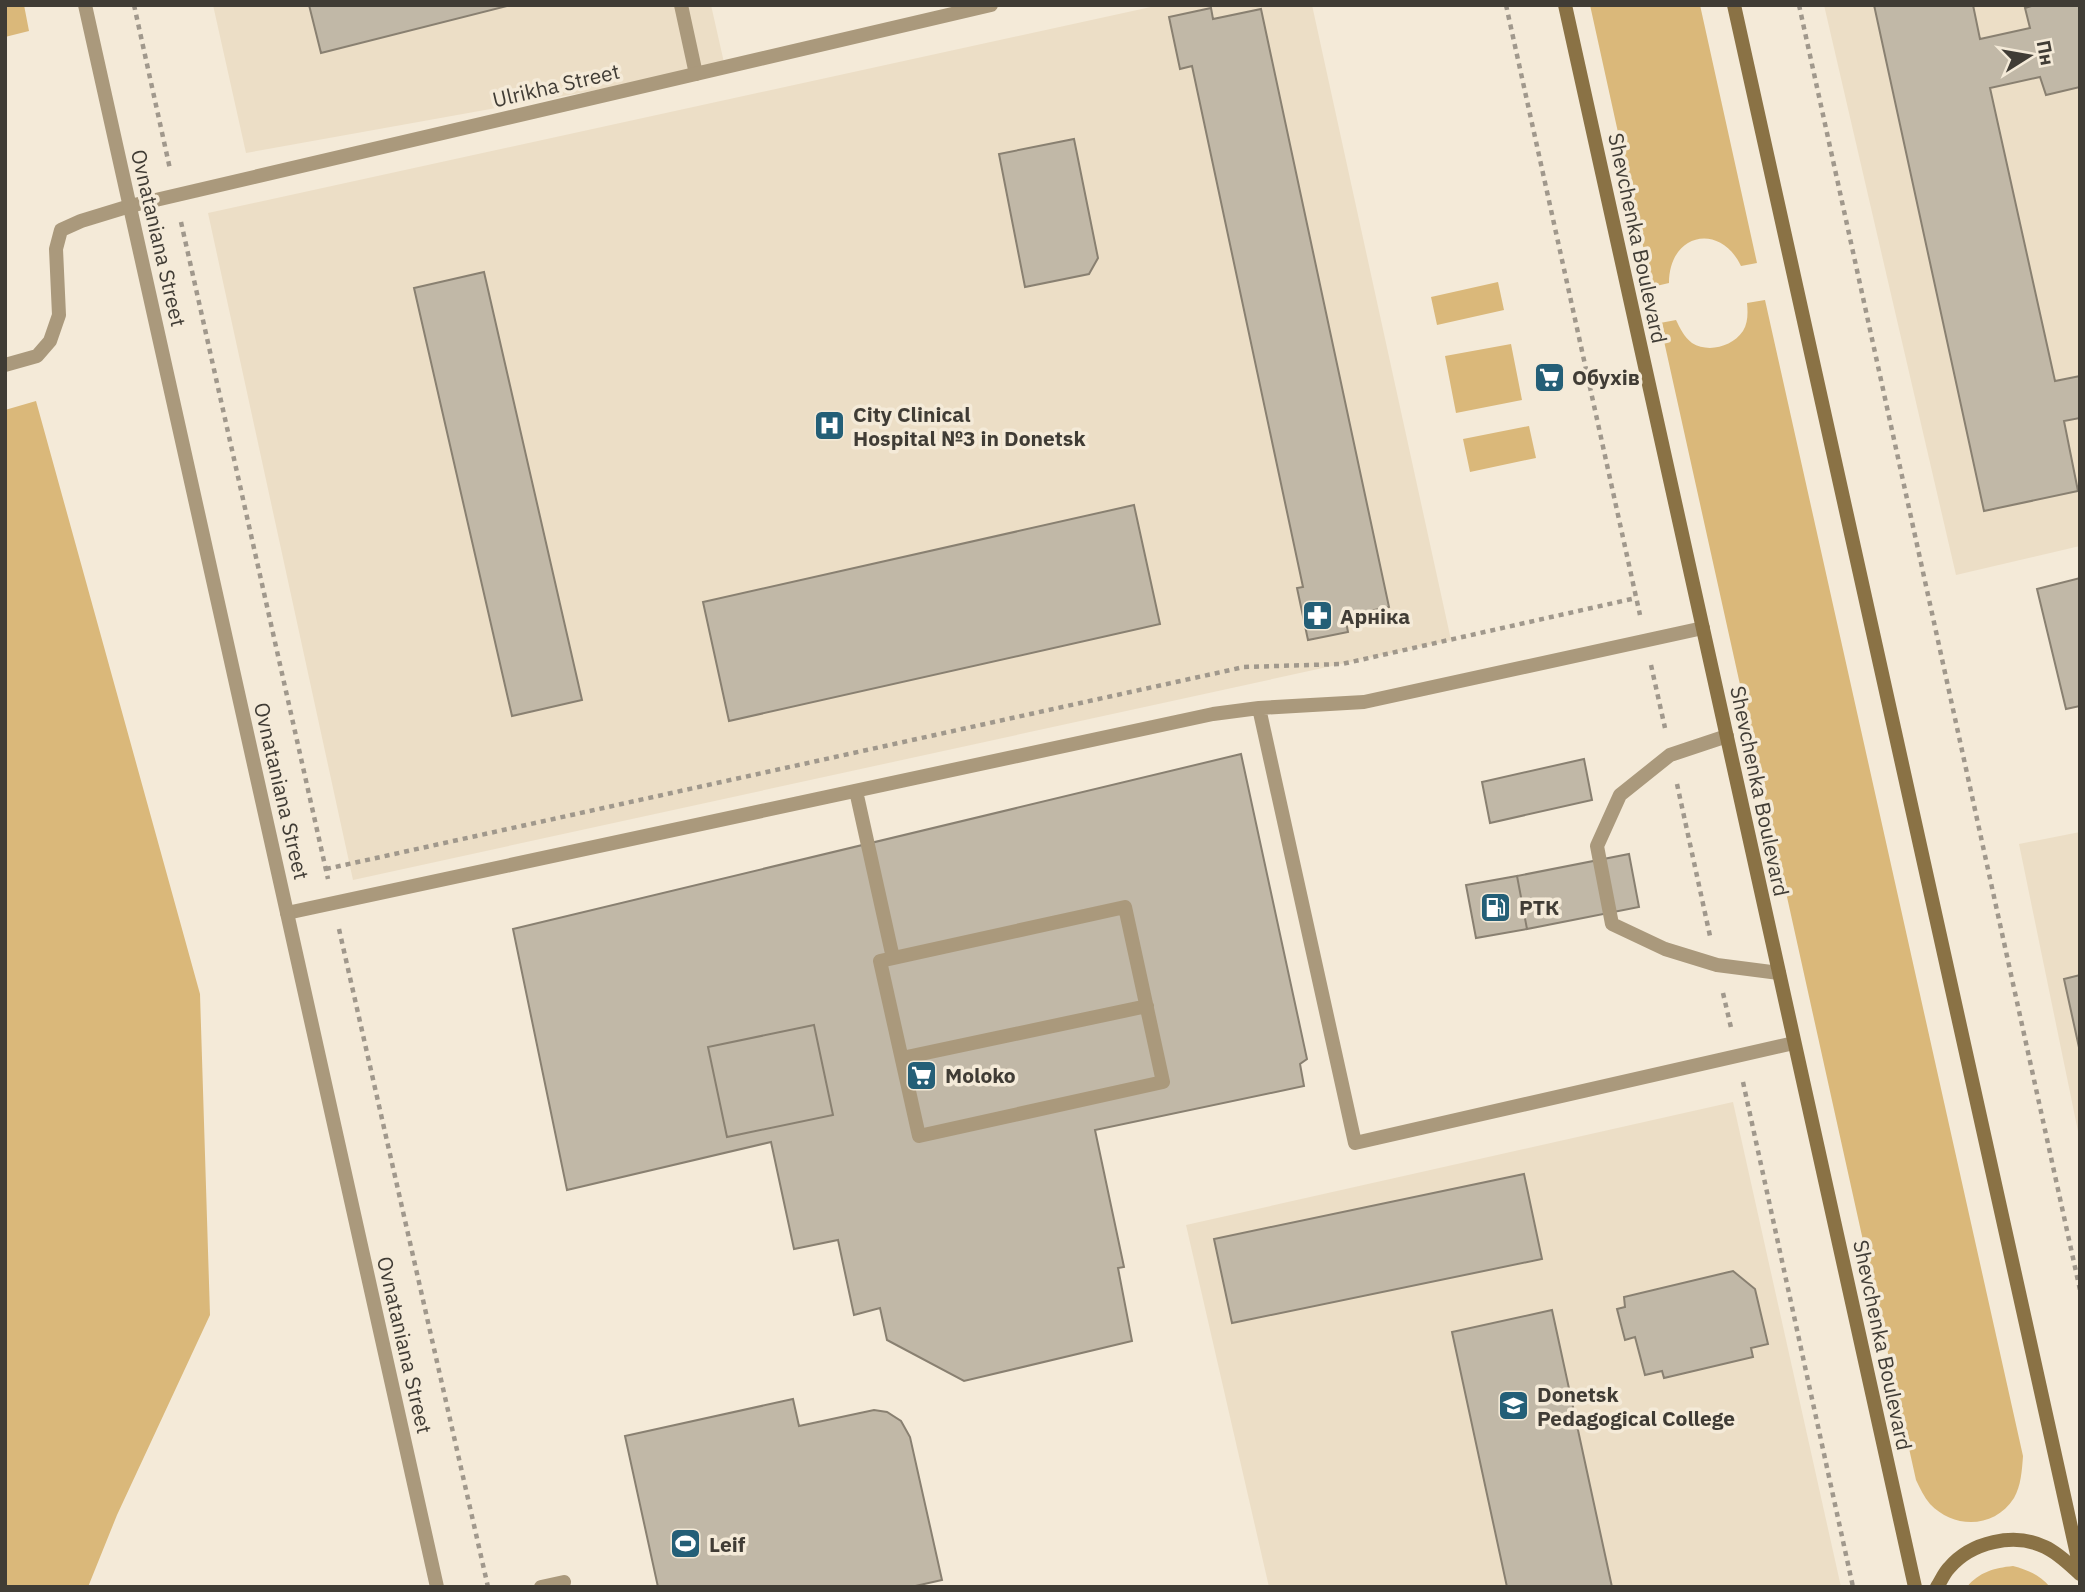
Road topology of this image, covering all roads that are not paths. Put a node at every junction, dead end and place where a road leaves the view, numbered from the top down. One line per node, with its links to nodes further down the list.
1 (85, 5): 7 (street, Ovnataniana Street)
2 (681, 5): 6 (street)
3 (991, 5): 6 (street, Ulrikha Street)
4 (1565, 5): 9 (main road, Shevchenka Boulevard)
5 (1734, 5): 19 (main road)
6 (696, 74): 7 (street, Ulrikha Street)
7 (130, 206): 8 (street, Ulrikha Street); 13 (street, Ovnataniana Street)
8 (5, 365)
9 (1703, 628): 10 (street); 11 (main road, Shevchenka Boulevard)
10 (1259, 708): 12 (street); 17 (street)
11 (1727, 736): 15 (main road, Shevchenka Boulevard); 15 (street)
12 (856, 791): 13 (street); 14 (street)
13 (287, 913): 22 (street, Ovnataniana Street)
14 (893, 958): 16 (street); 18 (street)
15 (1779, 974): 17 (main road, Shevchenka Boulevard)
16 (1146, 1006): 18 (street); 18 (street)
17 (1794, 1043): 24 (main road, Shevchenka Boulevard)
18 (902, 1058)
19 (2080, 1568)
20 (2080, 1574): 25 (main road)
21 (564, 1581): 23 (street)
22 (437, 1587)
23 (541, 1587)
24 (1915, 1587)
25 (1937, 1587)

